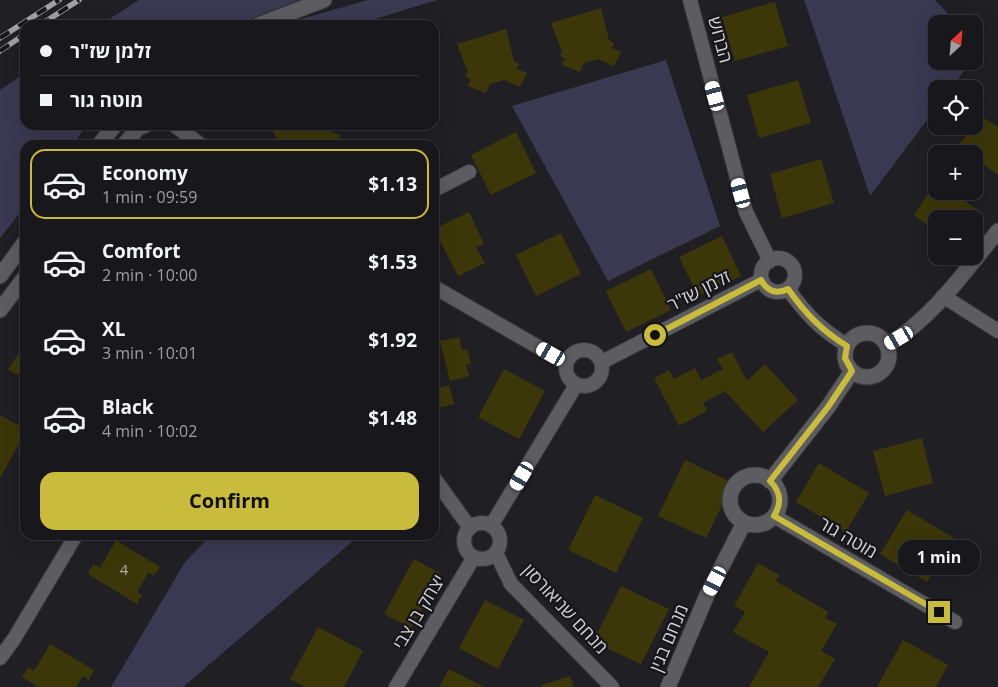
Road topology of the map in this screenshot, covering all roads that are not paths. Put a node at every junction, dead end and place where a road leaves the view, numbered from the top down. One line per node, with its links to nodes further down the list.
1 (324, 0): 3 (street)
2 (690, 0): 12 (street, הברוש)
3 (271, 20)
4 (136, 130): 6 (street)
5 (181, 130): 7 (street)
6 (128, 140)
7 (195, 140)
8 (469, 172): 9 (street)
9 (439, 187)
10 (998, 231): 18 (street)
11 (20, 249): 13 (street)
12 (770, 260): 14 (street); 16 (street)
13 (0, 276)
14 (761, 280): 16 (street); 23 (street, זלמן שז"ר)
15 (20, 284): 19 (street)
16 (788, 289): 22 (street)
17 (439, 290): 24 (street)
18 (943, 296): 20 (street); 21 (street)
19 (0, 310)
20 (998, 331)
21 (886, 345): 22 (street); 25 (street)
22 (847, 346): 25 (street)
23 (602, 362): 24 (street); 26 (street)
24 (566, 363): 26 (street)
25 (852, 371): 27 (street)
26 (576, 385): 31 (street)
27 (770, 481): 29 (street); 30 (street)
28 (439, 485): 32 (street)
29 (774, 516): 30 (street); 36 (street, מוטה גור)
30 (744, 523): 40 (street, מנחם בגין)
31 (492, 526): 32 (street); 34 (street)
32 (470, 528): 35 (street)
33 (73, 540): 37 (street)
34 (496, 553): 35 (street); 39 (street, מנחם שניאורסון)
35 (474, 557): 38 (street, יצחק בן צבי)
36 (956, 622)
37 (0, 658)
38 (396, 687)
39 (612, 687)
40 (668, 687)

